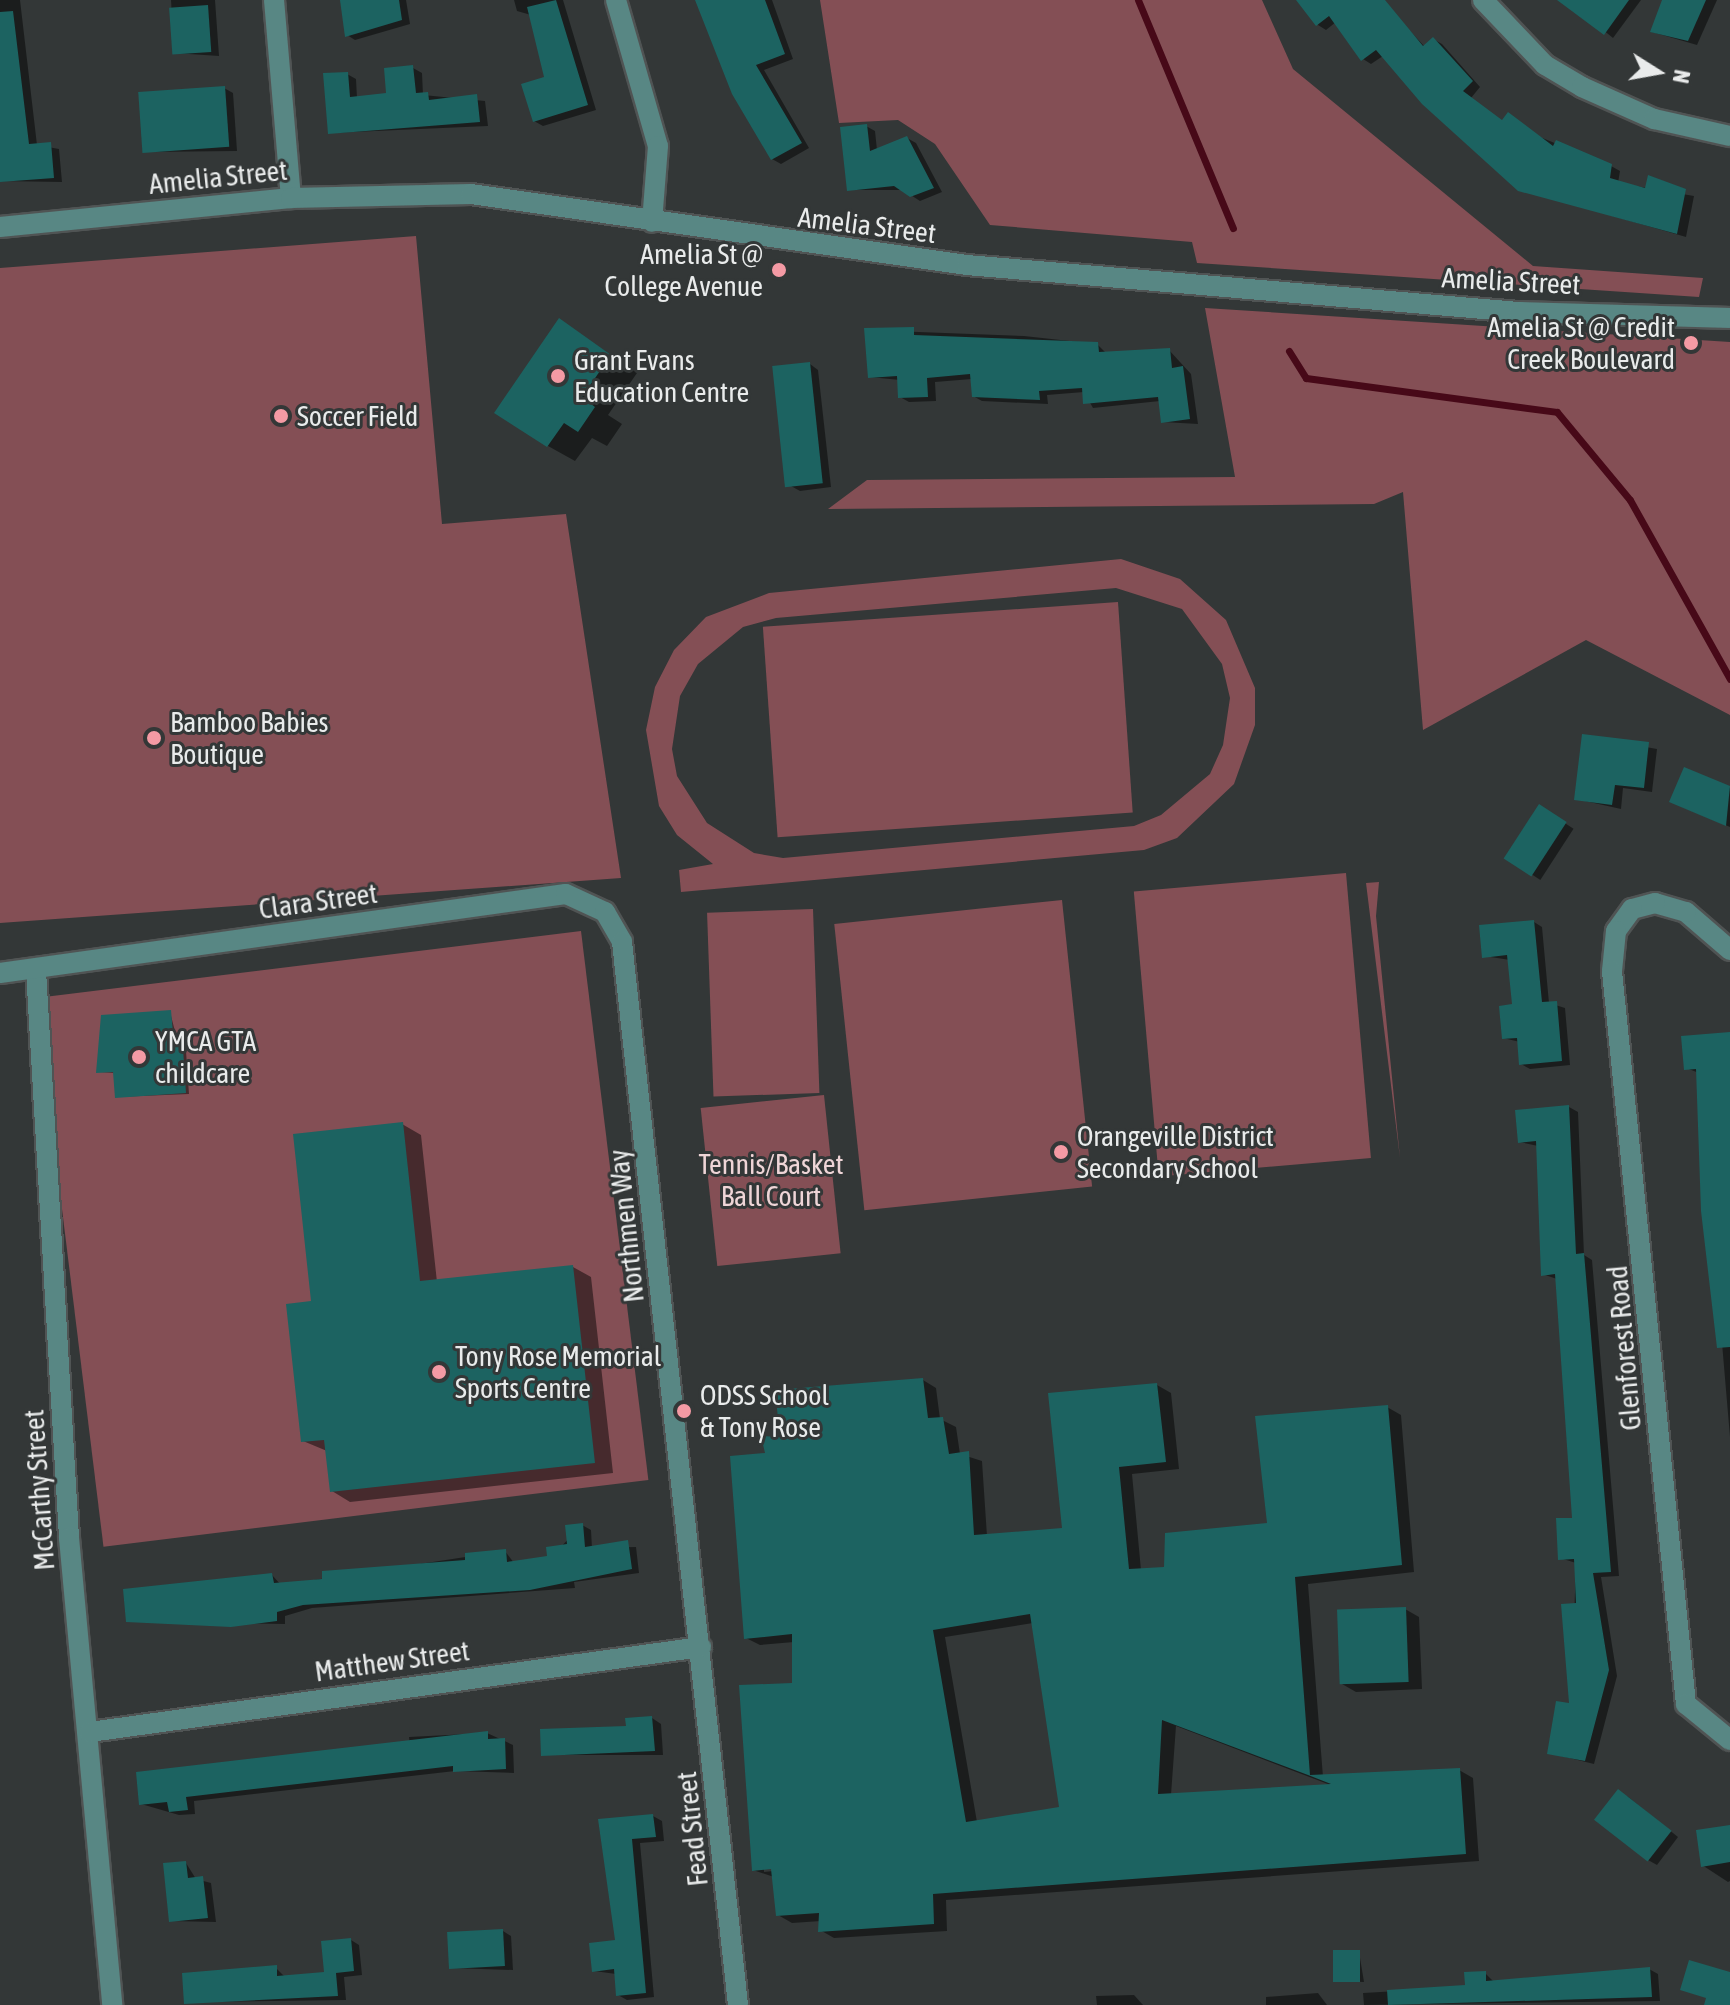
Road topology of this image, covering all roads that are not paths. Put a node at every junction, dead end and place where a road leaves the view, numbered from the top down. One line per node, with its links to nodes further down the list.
1 (274, 0): 5 (street)
2 (616, 0): 6 (street)
3 (1483, 0): 4 (street)
4 (1730, 136)
5 (291, 198): 6 (street, Amelia Street); 7 (street, Amelia Street)
6 (652, 222): 8 (street, Amelia Street)
7 (0, 227)
8 (1730, 318)
9 (622, 942): 11 (street, Clara Street); 13 (street, Northmen Way)
10 (1730, 950): 15 (street, Glenforest Road)
11 (36, 970): 12 (street, Clara Street); 14 (street, McCarthy Street)
12 (0, 973)
13 (701, 1647): 14 (street, Matthew Street); 17 (street, Fead Street)
14 (90, 1732): 16 (street, McCarthy Street)
15 (1730, 1740)
16 (112, 2005)
17 (738, 2005)

